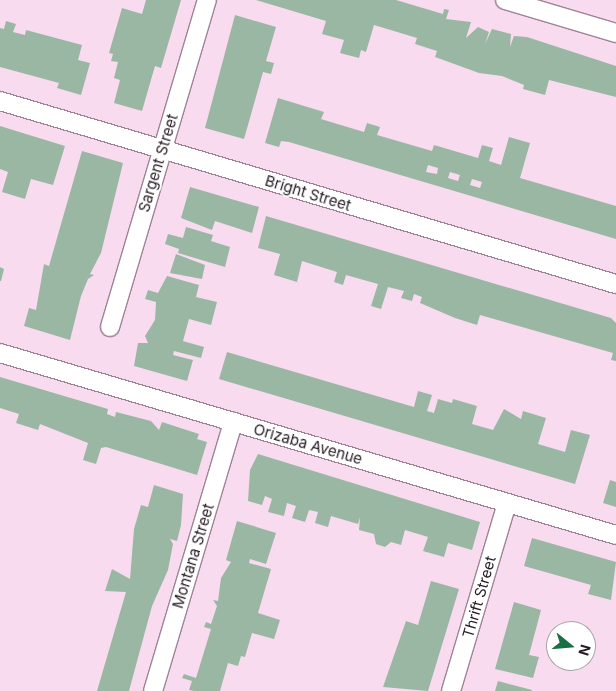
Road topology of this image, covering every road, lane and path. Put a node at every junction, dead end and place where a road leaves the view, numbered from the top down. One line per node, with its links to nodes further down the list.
1 (207, 0): 5 (street, Sargent Street)
2 (505, 0): 3 (street)
3 (616, 33)
4 (0, 101): 5 (street, Bright Street)
5 (162, 150): 6 (street, Bright Street); 7 (street, Sargent Street)
6 (616, 284)
7 (110, 327)
8 (0, 353): 9 (street, Orizaba Avenue)
9 (233, 422): 10 (street, Orizaba Avenue); 12 (street, Montana Street)
10 (507, 503): 11 (street, Orizaba Avenue); 13 (street, Thrift Street)
11 (616, 535)
12 (153, 691)
13 (451, 691)

